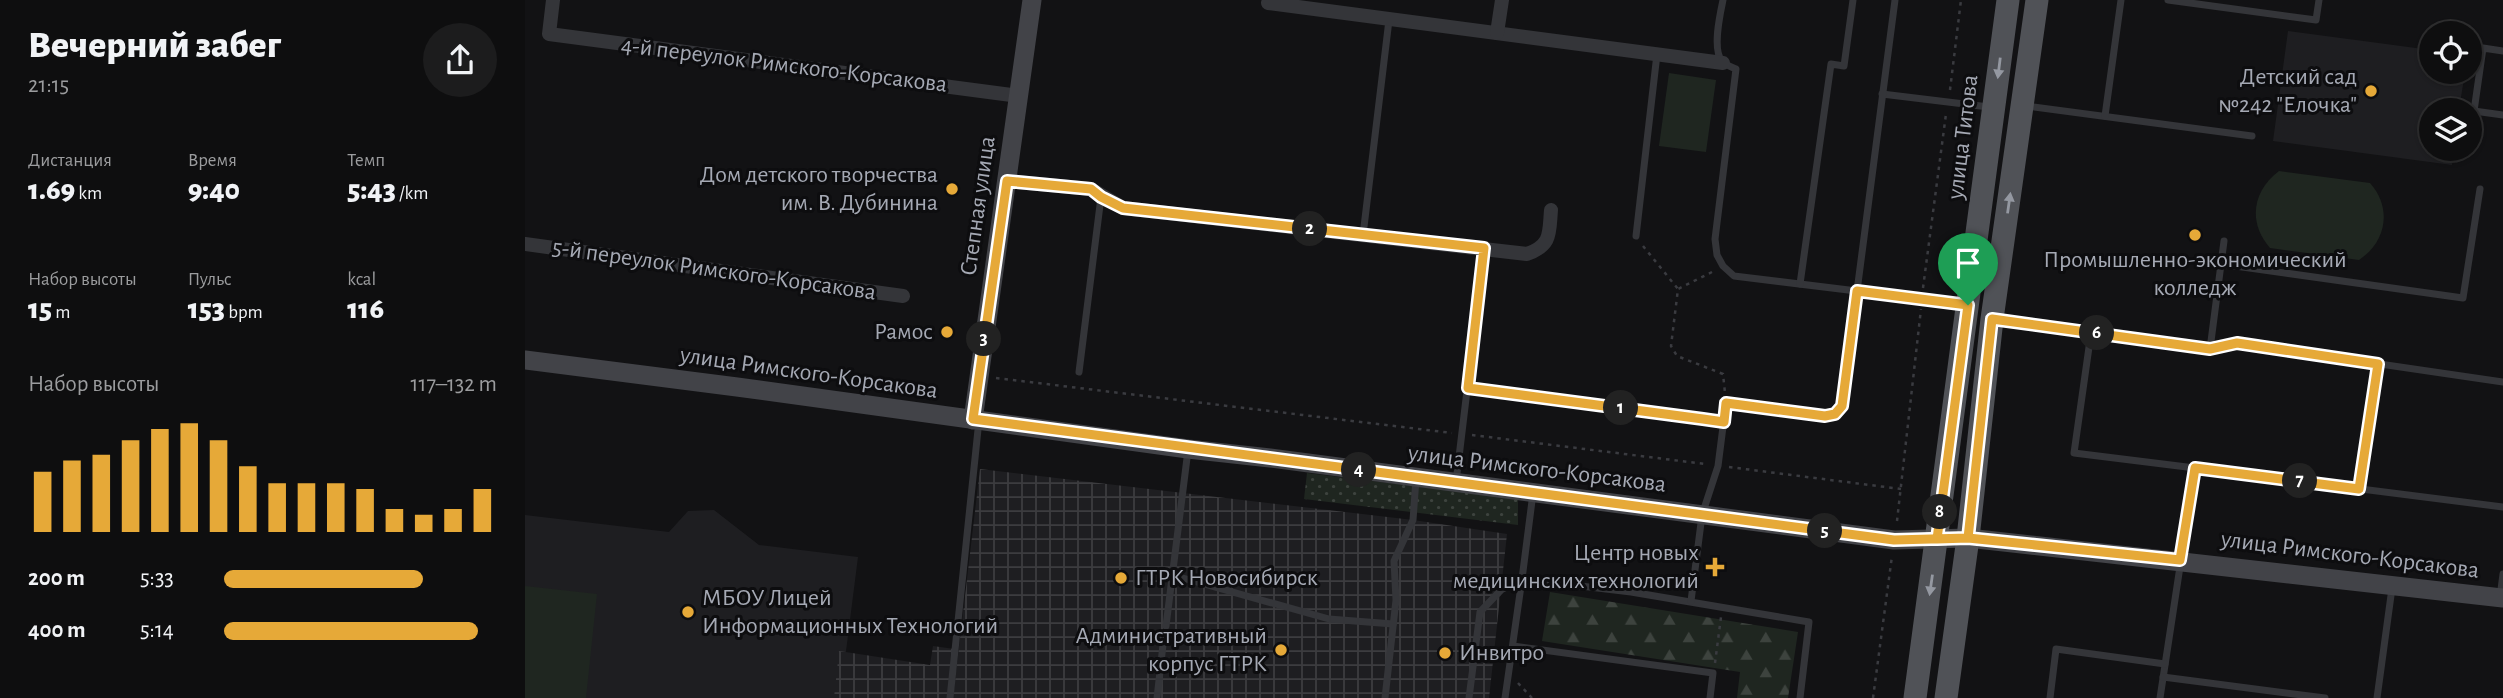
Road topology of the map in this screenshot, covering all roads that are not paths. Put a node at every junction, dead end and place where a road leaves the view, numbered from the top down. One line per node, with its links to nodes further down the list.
1 (553, 0): 19 (street, 4-й переулок Римского-Корсакова)
2 (1032, 0): 19 (street, Степная улица)
3 (1502, 0): 14 (street)
4 (1723, 0): 17 (lane)
5 (1853, 0): 35 (lane)
6 (1895, 0): 18 (lane)
7 (2008, 0): 21 (main road, улица Титова, one-way to 21)
8 (2036, 0): 20 (main road)
9 (2121, 0): 23 (lane)
10 (2168, 0): 11 (lane)
11 (2319, 0)
12 (1268, 3): 13 (street)
13 (1389, 19): 14 (street); 29 (lane)
14 (1497, 33): 16 (street)
15 (2503, 51): 22 (lane)
16 (1657, 54): 17 (street); 30 (lane)
17 (1723, 63): 35 (lane)
18 (1882, 94): 21 (lane); 36 (lane)
19 (1019, 96): 25 (street, Степная улица)
20 (2023, 106): 23 (lane); 39 (main road, one-way to 20)
21 (1994, 107): 38 (main road, улица Титова)
22 (2503, 114)
23 (2105, 116): 24 (lane)
24 (2252, 136)
25 (1007, 181): 27 (street); 47 (street, Степная улица)
26 (2480, 189): 34 (lane)
27 (1101, 197): 29 (street); 44 (lane)
28 (1551, 210): 33 (street)
29 (1363, 235): 33 (street)
30 (1636, 236)
31 (2224, 241): 34 (lane)
32 (525, 244): 37 (street, 5-й переулок Римского-Корсакова)
33 (1484, 248): 46 (lane)
34 (2221, 264): 41 (lane)
35 (1800, 284): 36 (lane)
36 (1857, 291): 38 (lane); 48 (lane)
37 (902, 296)
38 (1968, 305): 58 (main road, улица Титова)
39 (1992, 319): 40 (lane); 57 (main road)
40 (2091, 332): 41 (lane); 50 (lane)
41 (2210, 349): 43 (lane)
42 (525, 360): 47 (street, улица Римского-Корсакова)
43 (2378, 364): 45 (lane); 53 (lane)
44 (1079, 372)
45 (2503, 382)
46 (1468, 388): 48 (lane); 52 (lane)
47 (976, 420): 49 (street, улица Римского-Корсакова); 72 (lane)
48 (1724, 422): 56 (lane)
49 (1188, 449): 51 (street, улица Римского-Корсакова); 61 (lane)
50 (2195, 468): 53 (lane); 59 (lane)
51 (1416, 478): 52 (street, улица Римского-Корсакова); 66 (lane)
52 (1455, 482): 54 (street, улица Римского-Корсакова)
53 (2359, 489): 55 (lane)
54 (1533, 492): 56 (street, улица Римского-Корсакова); 62 (lane)
55 (2503, 507)
56 (1702, 515): 58 (street, улица Римского-Корсакова); 65 (lane)
57 (1968, 538): 58 (street, улица Римского-Корсакова); 59 (street, улица Римского-Корсакова); 80 (main road)
58 (1937, 539): 79 (main road, улица Титова, one-way to 79)
59 (2180, 560): 63 (street, улица Римского-Корсакова); 70 (lane)
60 (2503, 574): 64 (lane)
61 (1172, 575): 66 (lane); 67 (lane)
62 (1522, 579): 65 (lane); 69 (lane); 75 (lane)
63 (2393, 583): 64 (street, улица Римского-Корсакова); 84 (lane)
64 (2501, 597)
65 (1691, 601): 78 (lane)
66 (1393, 624): 74 (lane)
67 (1165, 626)
68 (1164, 636): 73 (lane)
69 (1513, 646): 76 (lane); 77 (lane)
70 (2165, 664): 71 (lane); 81 (lane)
71 (2163, 677): 82 (lane); 83 (lane)
72 (950, 698)
73 (1157, 698)
74 (1385, 698)
75 (1469, 698)
76 (1506, 698)
77 (1710, 698)
78 (1800, 698)
79 (1915, 698)
80 (1946, 698)
81 (2050, 698)
82 (2160, 698)
83 (2325, 698)
84 (2377, 698)

